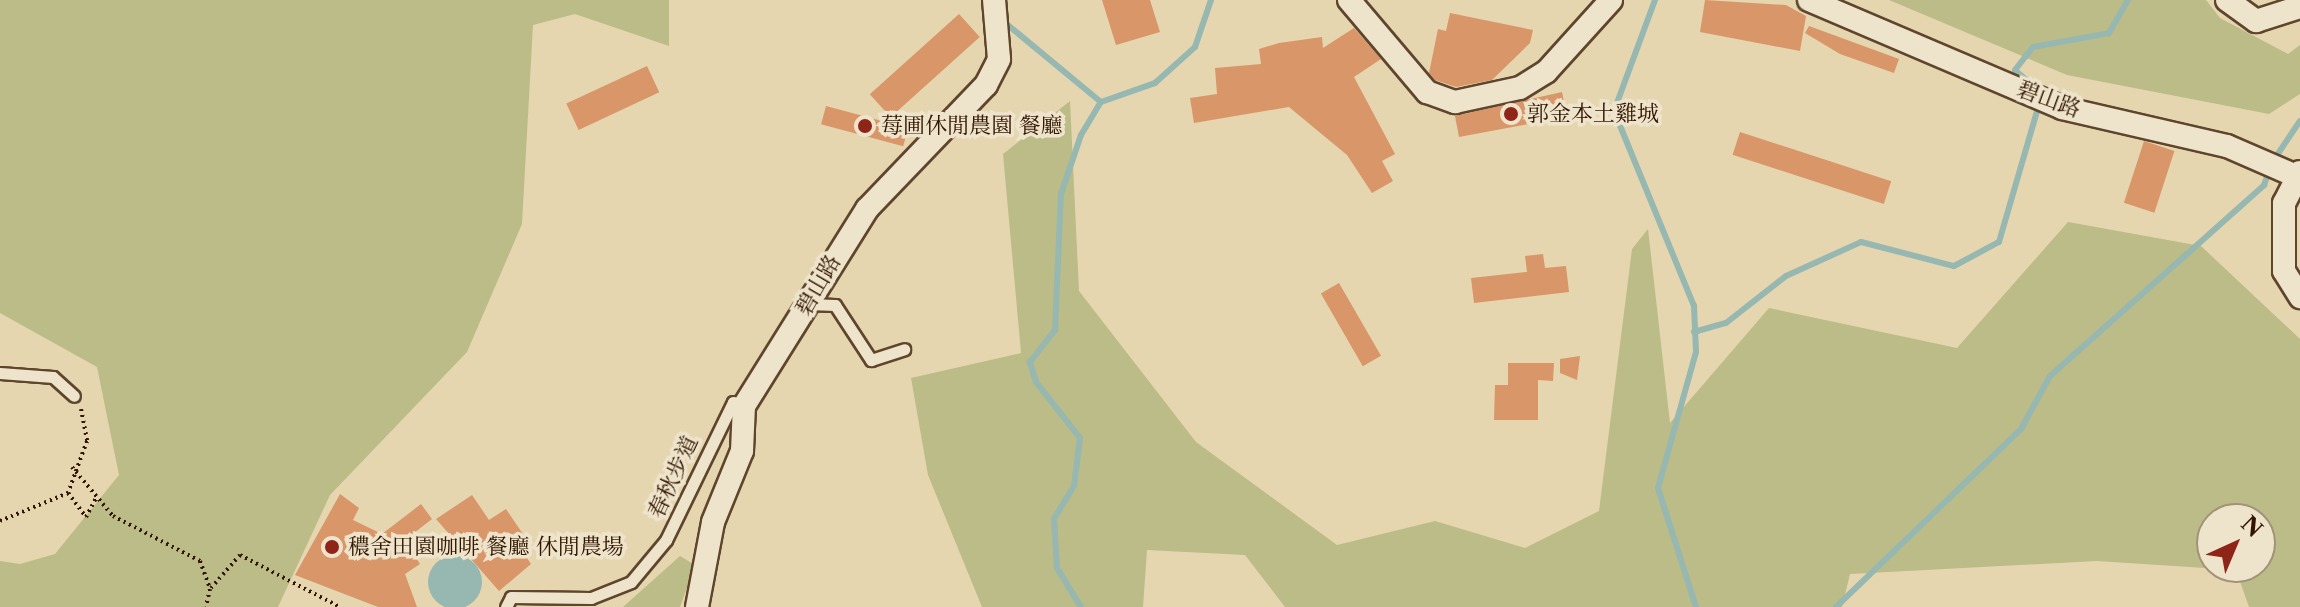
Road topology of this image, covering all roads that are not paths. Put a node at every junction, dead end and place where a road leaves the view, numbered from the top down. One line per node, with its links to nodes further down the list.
1 (994, 0): 9 (street, 碧山路)
2 (1349, 0): 3 (street)
3 (1611, 0)
4 (1809, 0): 7 (street, 碧山路)
5 (2227, 0): 6 (street)
6 (2300, 7)
7 (2298, 174): 8 (street, 碧山路)
8 (2300, 297)
9 (807, 304): 10 (lane); 13 (street, 碧山路)
10 (904, 349)
11 (0, 373): 12 (lane)
12 (74, 396)
13 (744, 406): 14 (lane, 春秋步道); 15 (street, 碧山路)
14 (506, 607)
15 (697, 607)

